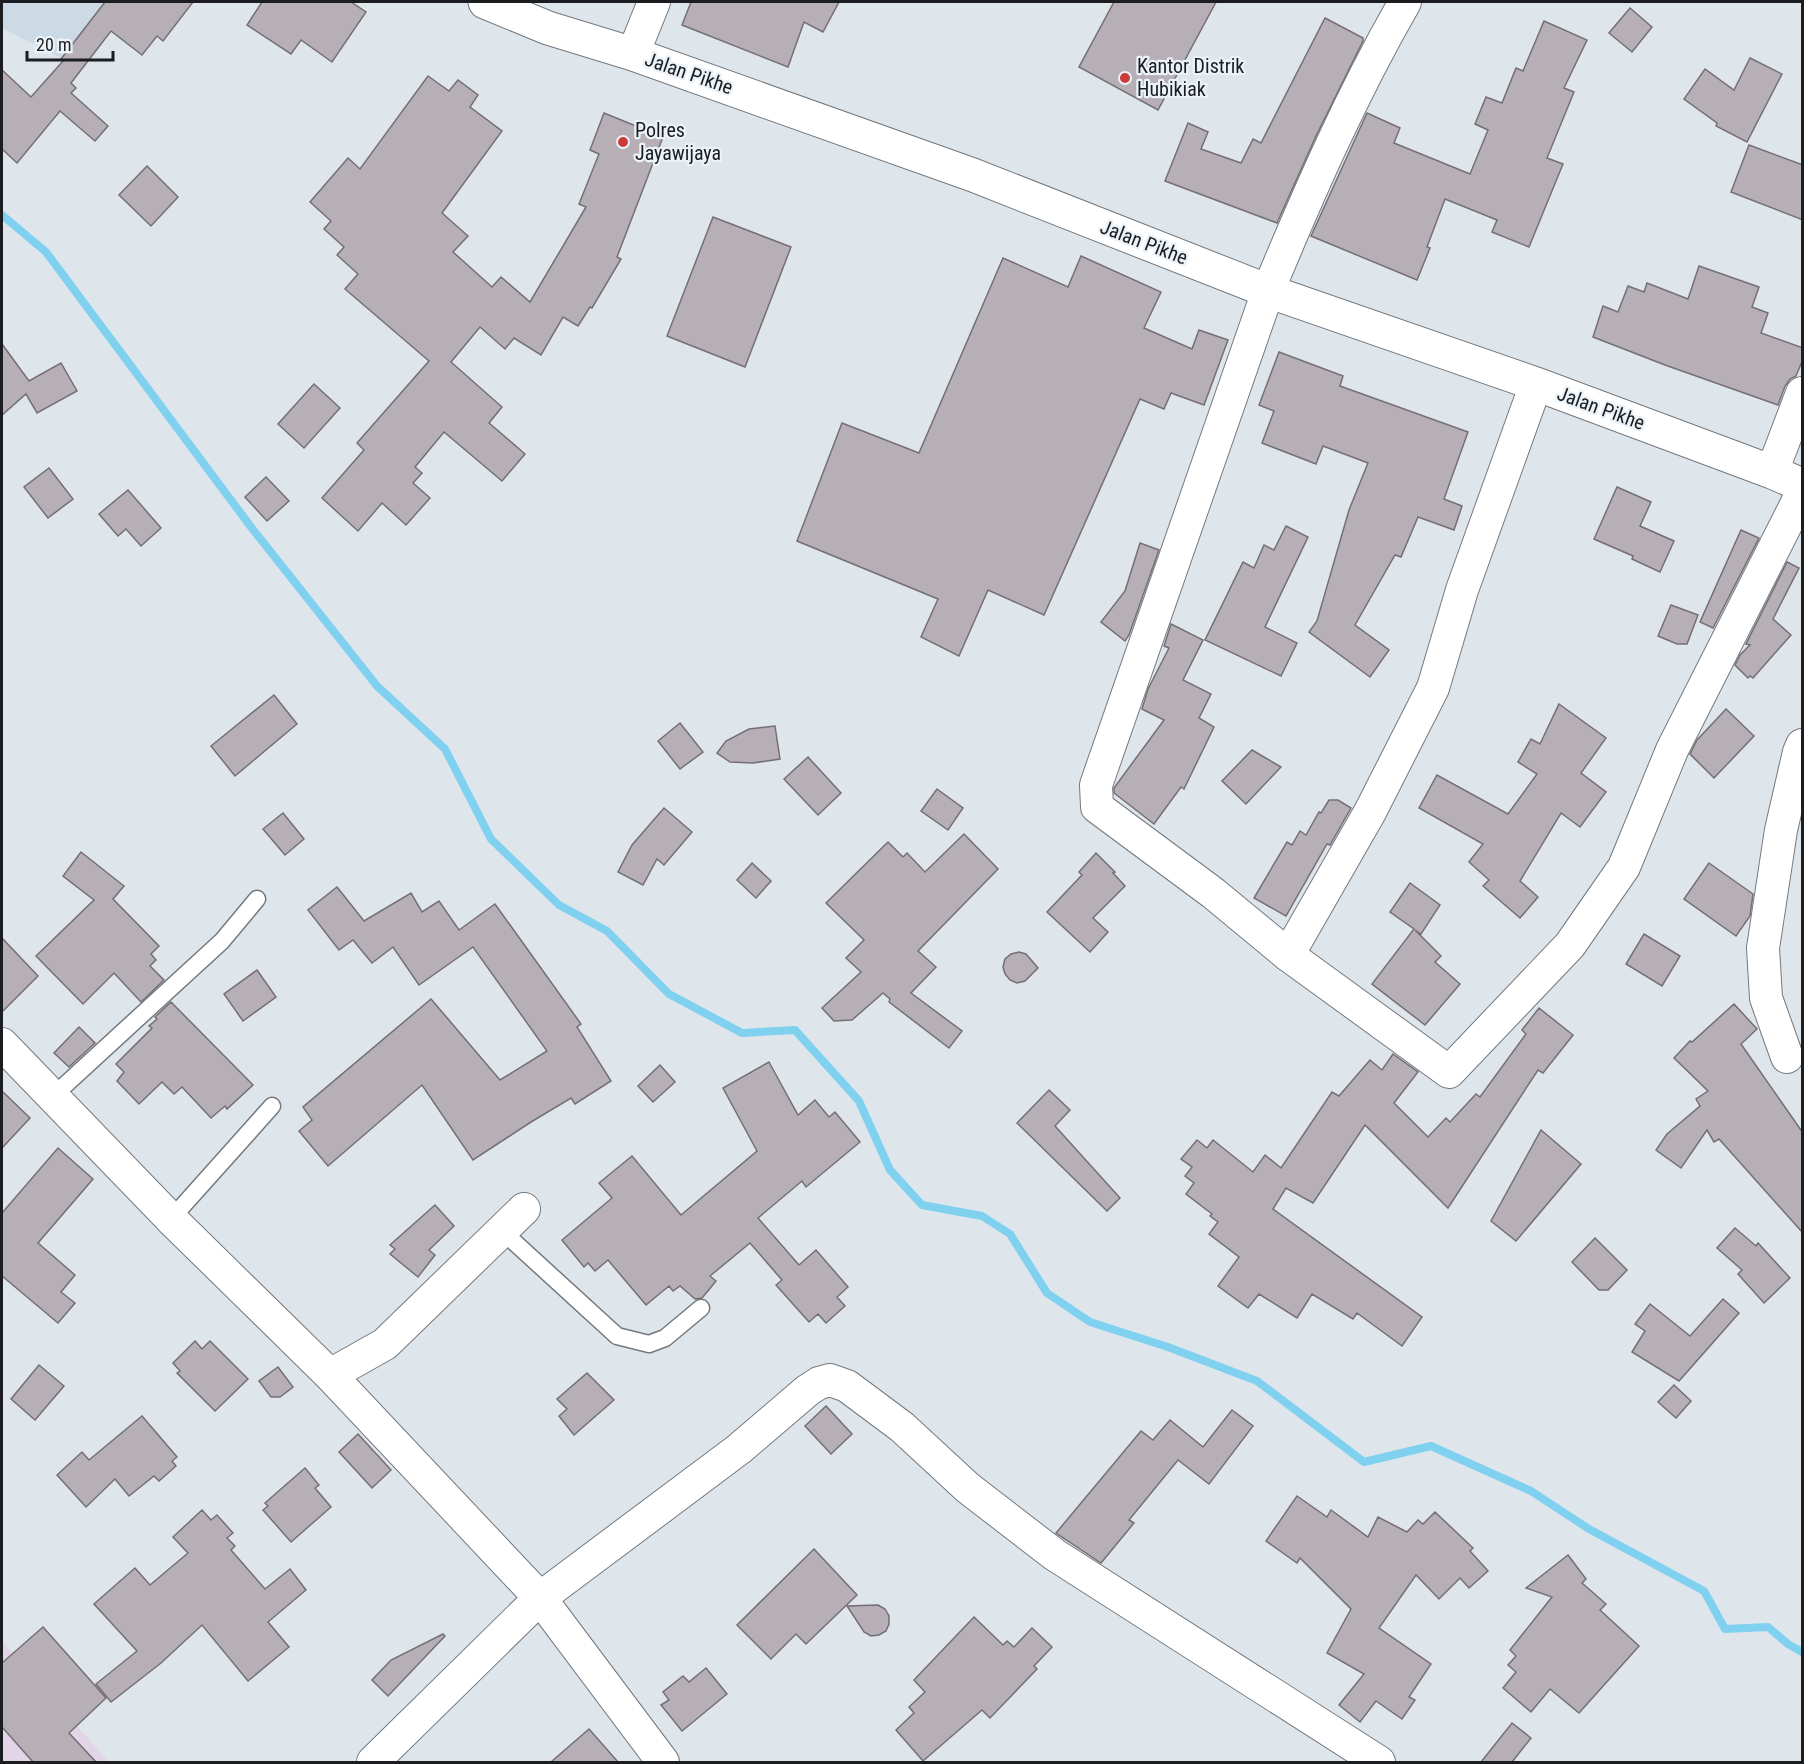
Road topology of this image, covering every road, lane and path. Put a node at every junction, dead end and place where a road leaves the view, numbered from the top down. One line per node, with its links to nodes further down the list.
1 (654, 2): 4 (street)
2 (1405, 2): 5 (street)
3 (497, 4): 4 (highway, Jalan Pikhe)
4 (633, 54): 5 (highway, Jalan Pikhe)
5 (1268, 291): 6 (highway, Jalan Pikhe); 13 (street)
6 (1536, 384): 8 (highway, Jalan Pikhe); 13 (street)
7 (1803, 393): 8 (street)
8 (1772, 472): 9 (highway, Jalan Pikhe)
9 (1803, 485)
10 (1803, 493): 13 (street)
11 (1803, 745): 15 (street)
12 (257, 900): 16 (lane)
13 (1288, 955)
14 (2, 1044): 16 (street)
15 (1786, 1057)
16 (52, 1097): 18 (street)
17 (272, 1106): 18 (lane)
18 (171, 1219): 21 (street)
19 (512, 1220): 20 (lane); 21 (street)
20 (700, 1308)
21 (330, 1375): 22 (street)
22 (540, 1598): 23 (street); 24 (street); 25 (street)
23 (373, 1762)
24 (663, 1762)
25 (1379, 1762)

